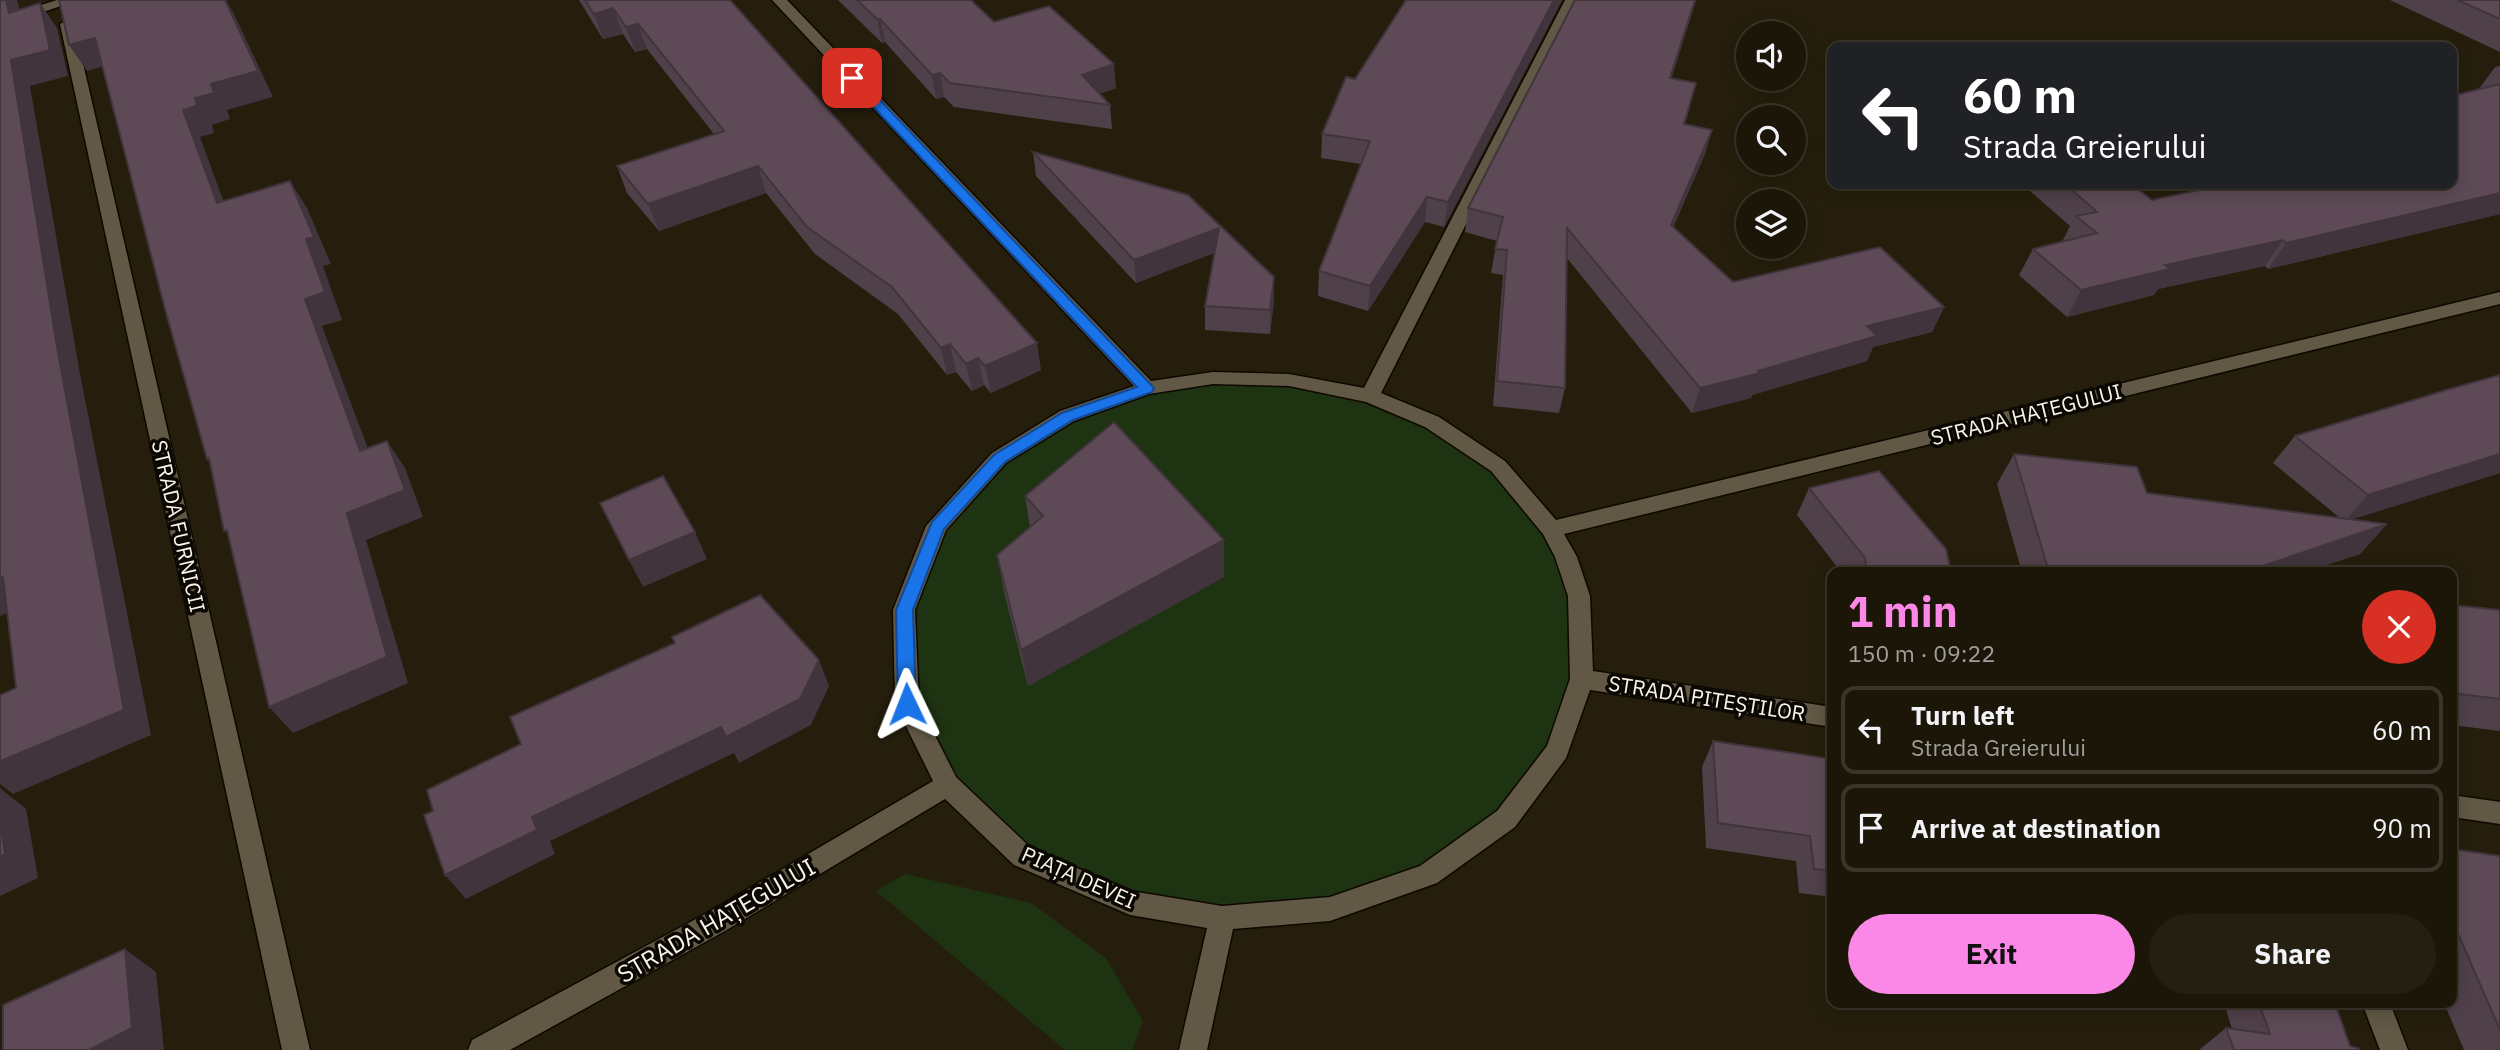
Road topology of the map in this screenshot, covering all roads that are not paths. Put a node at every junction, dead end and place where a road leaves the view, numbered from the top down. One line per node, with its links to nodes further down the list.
1 (779, 0): 6 (street)
2 (1572, 0): 7 (street)
3 (66, 1): 4 (street); 16 (street, STRADA FURNICII)
4 (0, 23)
5 (2500, 298): 8 (street, STRADA HAȚEGULUI)
6 (1147, 388): 7 (street, PIAȚA DEVEI); 11 (street, PIAȚA DEVEI)
7 (1370, 396): 8 (street, PIAȚA DEVEI)
8 (1551, 529): 9 (street, PIAȚA DEVEI)
9 (1582, 679): 10 (street, STRADA PITEȘTILOR); 14 (street, PIAȚA DEVEI)
10 (1827, 716)
11 (947, 785): 14 (street, PIAȚA DEVEI); 17 (street, STRADA HAȚEGULUI)
12 (2457, 808): 13 (street)
13 (2500, 813)
14 (1222, 918): 18 (street)
15 (2378, 1008): 19 (street)
16 (296, 1050)
17 (482, 1050)
18 (1193, 1050)
19 (2394, 1050)

